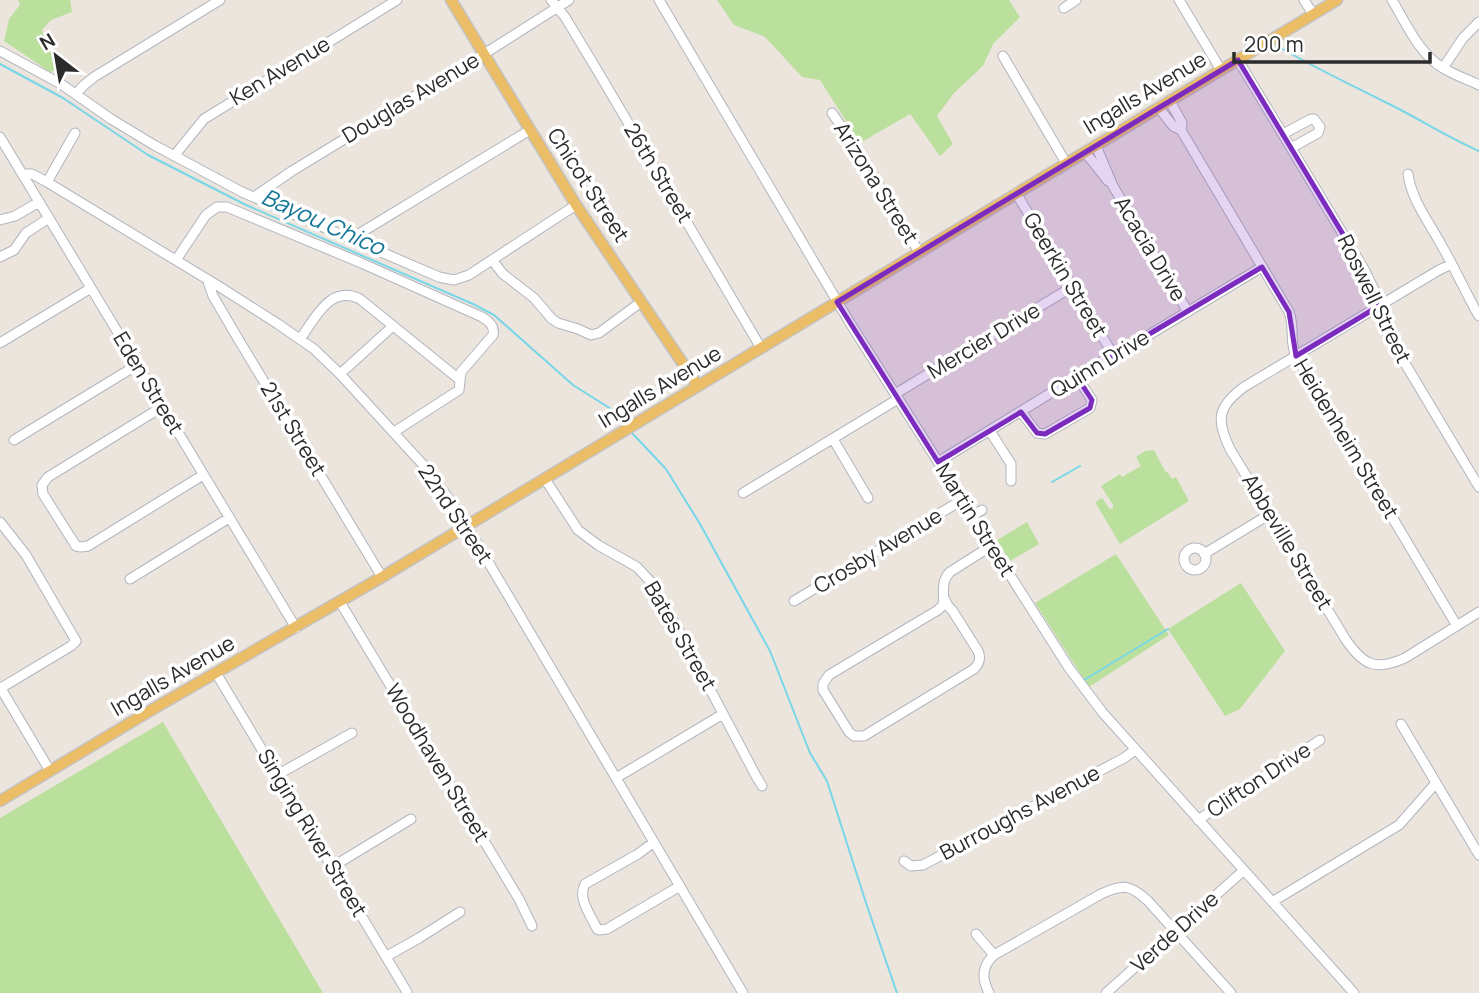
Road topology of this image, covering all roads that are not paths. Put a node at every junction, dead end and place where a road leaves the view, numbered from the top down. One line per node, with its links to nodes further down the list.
1 (220, 0): 22 (street)
2 (397, 0): 33 (street, Ken Avenue)
3 (452, 0): 16 (main road, Chicot Street)
4 (569, 0): 11 (street, Douglas Avenue)
5 (659, 0): 57 (street, Martin Street)
6 (1076, 0): 12 (street)
7 (1179, 0): 20 (street)
8 (1304, 0): 13 (street)
9 (1336, 0): 13 (main road, Ingalls Avenue)
10 (1392, 0): 19 (street)
11 (554, 4): 16 (street, Douglas Avenue); 64 (street, 26th Street)
12 (1064, 8)
13 (1313, 14): 18 (main road, Ingalls Avenue)
14 (1479, 22): 19 (street)
15 (0, 51): 22 (street)
16 (484, 54): 26 (main road, Chicot Street); 39 (street, Douglas Avenue)
17 (1003, 57): 34 (street)
18 (1238, 60): 20 (main road, Ingalls Avenue); 29 (street, Roswell Street)
19 (1443, 68): 21 (street)
20 (1221, 70): 23 (main road, Ingalls Avenue)
21 (1479, 85)
22 (77, 93): 33 (street)
23 (1170, 101): 24 (main road, Ingalls Avenue); 27 (street, Heidenheim Street)
24 (1159, 108): 27 (street); 32 (main road, Ingalls Avenue)
25 (832, 114): 47 (street, Arizona Street)
26 (530, 130): 41 (main road, Chicot Street); 46 (street)
27 (1181, 130): 52 (street, Heidenheim Street)
28 (75, 133): 37 (street)
29 (1283, 134): 31 (street, Roswell Street); 31 (street)
30 (2, 143): 35 (street, Eden Street)
31 (1291, 148): 58 (street, Roswell Street)
32 (1091, 149): 34 (main road, Ingalls Avenue); 59 (street, Acacia Drive)
33 (174, 156): 39 (street)
34 (1066, 163): 38 (main road, Ingalls Avenue)
35 (22, 174): 37 (street, 22nd Street); 40 (street, Eden Street)
36 (1408, 174): 51 (street)
37 (47, 182): 49 (street, 22nd Street)
38 (1016, 193): 47 (main road, Ingalls Avenue); 54 (street, Geerkin Street)
39 (254, 197): 46 (street)
40 (39, 202): 42 (street); 43 (street, Eden Street)
41 (576, 205): 50 (street); 56 (main road, Chicot Street)
42 (15, 216): 44 (street); 45 (street)
43 (49, 218): 45 (street); 55 (street, Eden Street)
44 (0, 220)
45 (26, 233): 48 (street)
46 (354, 239): 50 (street)
47 (919, 252): 57 (main road, Ingalls Avenue)
48 (0, 257)
49 (176, 260): 53 (street, 22nd Street); 70 (street)
50 (492, 260): 56 (street)
51 (1452, 264): 58 (street); 60 (street)
52 (1262, 267): 59 (street, Quinn Drive); 66 (street, Heidenheim Street)
53 (207, 279): 62 (street, 22nd Street); 95 (street, 21st Street)
54 (1072, 287): 65 (street, Geerkin Street); 72 (street, Mercier Drive)
55 (91, 288): 63 (street); 67 (street, Eden Street)
56 (641, 302): 71 (main road, Chicot Street)
57 (837, 302): 64 (main road, Ingalls Avenue); 72 (street, Martin Street)
58 (1379, 306): 66 (street); 83 (street, Roswell Street)
59 (1188, 312): 65 (street, Quinn Drive)
60 (1479, 316)
61 (393, 326): 62 (street); 68 (street); 70 (street)
62 (300, 339): 68 (street, 22nd Street)
63 (0, 343)
64 (761, 348): 71 (main road, Ingalls Avenue)
65 (1114, 356): 69 (street, Quinn Drive)
66 (1296, 356): 88 (street, Abbeville Street); 101 (street, Heidenheim Street)
67 (137, 365): 73 (street, Eden Street); 78 (street)
68 (341, 374): 76 (street, 22nd Street)
69 (1077, 377): 74 (street, Quinn Drive); 74 (street)
70 (460, 380): 76 (street)
71 (698, 386): 81 (main road, Ingalls Avenue)
72 (897, 397): 77 (street, Mercier Drive); 79 (street, Martin Street)
73 (162, 407): 80 (street, Eden Street); 80 (street)
74 (1021, 412): 75 (street, Quinn Drive)
75 (990, 431): 79 (street, Quinn Drive); 82 (street)
76 (394, 432): 92 (street, 22nd Street)
77 (833, 439): 84 (street, Mercier Drive); 85 (street)
78 (14, 440)
79 (938, 463): 86 (street, Martin Street)
80 (203, 475): 90 (street, Eden Street)
81 (545, 479): 92 (main road, Ingalls Avenue); 105 (street, Bates Street)
82 (1012, 481)
83 (1479, 487)
84 (743, 493)
85 (868, 498)
86 (962, 500): 89 (street, Martin Street); 97 (street, Crosby Avenue)
87 (982, 510): 89 (street)
88 (1270, 514): 94 (street); 101 (street, Abbeville Street)
89 (972, 516): 93 (street, Martin Street)
90 (229, 518): 96 (street); 102 (street, Eden Street)
91 (1, 525): 104 (street)
92 (467, 526): 95 (main road, Ingalls Avenue); 112 (street, 22nd Street)
93 (991, 546): 99 (street); 109 (street, Martin Street)
94 (1204, 554)
95 (382, 577): 98 (main road, Ingalls Avenue)
96 (131, 579)
97 (794, 601)
98 (340, 602): 102 (main road, Ingalls Avenue); 126 (street, Woodhaven Street)
99 (945, 603): 99 (street)
100 (1479, 612): 101 (street)
101 (1457, 626)
102 (296, 628): 103 (main road, Ingalls Avenue)
103 (216, 673): 110 (main road, Ingalls Avenue); 111 (street, Singing River Street)
104 (1, 687): 110 (street)
105 (723, 714): 112 (street); 114 (street, Bates Street)
106 (1401, 724): 113 (street)
107 (352, 733): 111 (street)
108 (1320, 740): 117 (street, Clifton Drive)
109 (1135, 750): 117 (street, Martin Street); 120 (street, Burroughs Avenue)
110 (50, 771): 115 (main road, Ingalls Avenue)
111 (277, 775): 121 (street, Singing River Street)
112 (616, 778): 118 (street, 22nd Street)
113 (1436, 783): 119 (street); 124 (street)
114 (762, 786)
115 (2, 795)
116 (411, 819): 121 (street)
117 (1198, 820): 122 (street, Martin Street)
118 (654, 842): 123 (street, 22nd Street); 123 (street)
119 (1479, 855)
120 (904, 861)
121 (332, 867): 130 (street, Singing River Street)
122 (1243, 871): 124 (street, Martin Street); 127 (street, Verde Drive)
123 (680, 887): 132 (street, 22nd Street)
124 (1272, 902): 136 (street, Martin Street)
125 (460, 912): 130 (street)
126 (533, 926)
127 (1176, 932): 129 (street); 134 (street, Verde Drive); 135 (street)
128 (976, 934): 129 (street)
129 (993, 955): 133 (street)
130 (387, 956): 131 (street, Singing River Street)
131 (407, 992)
132 (743, 993)
133 (989, 993)
134 (1106, 993)
135 (1231, 993)
136 (1354, 993)

